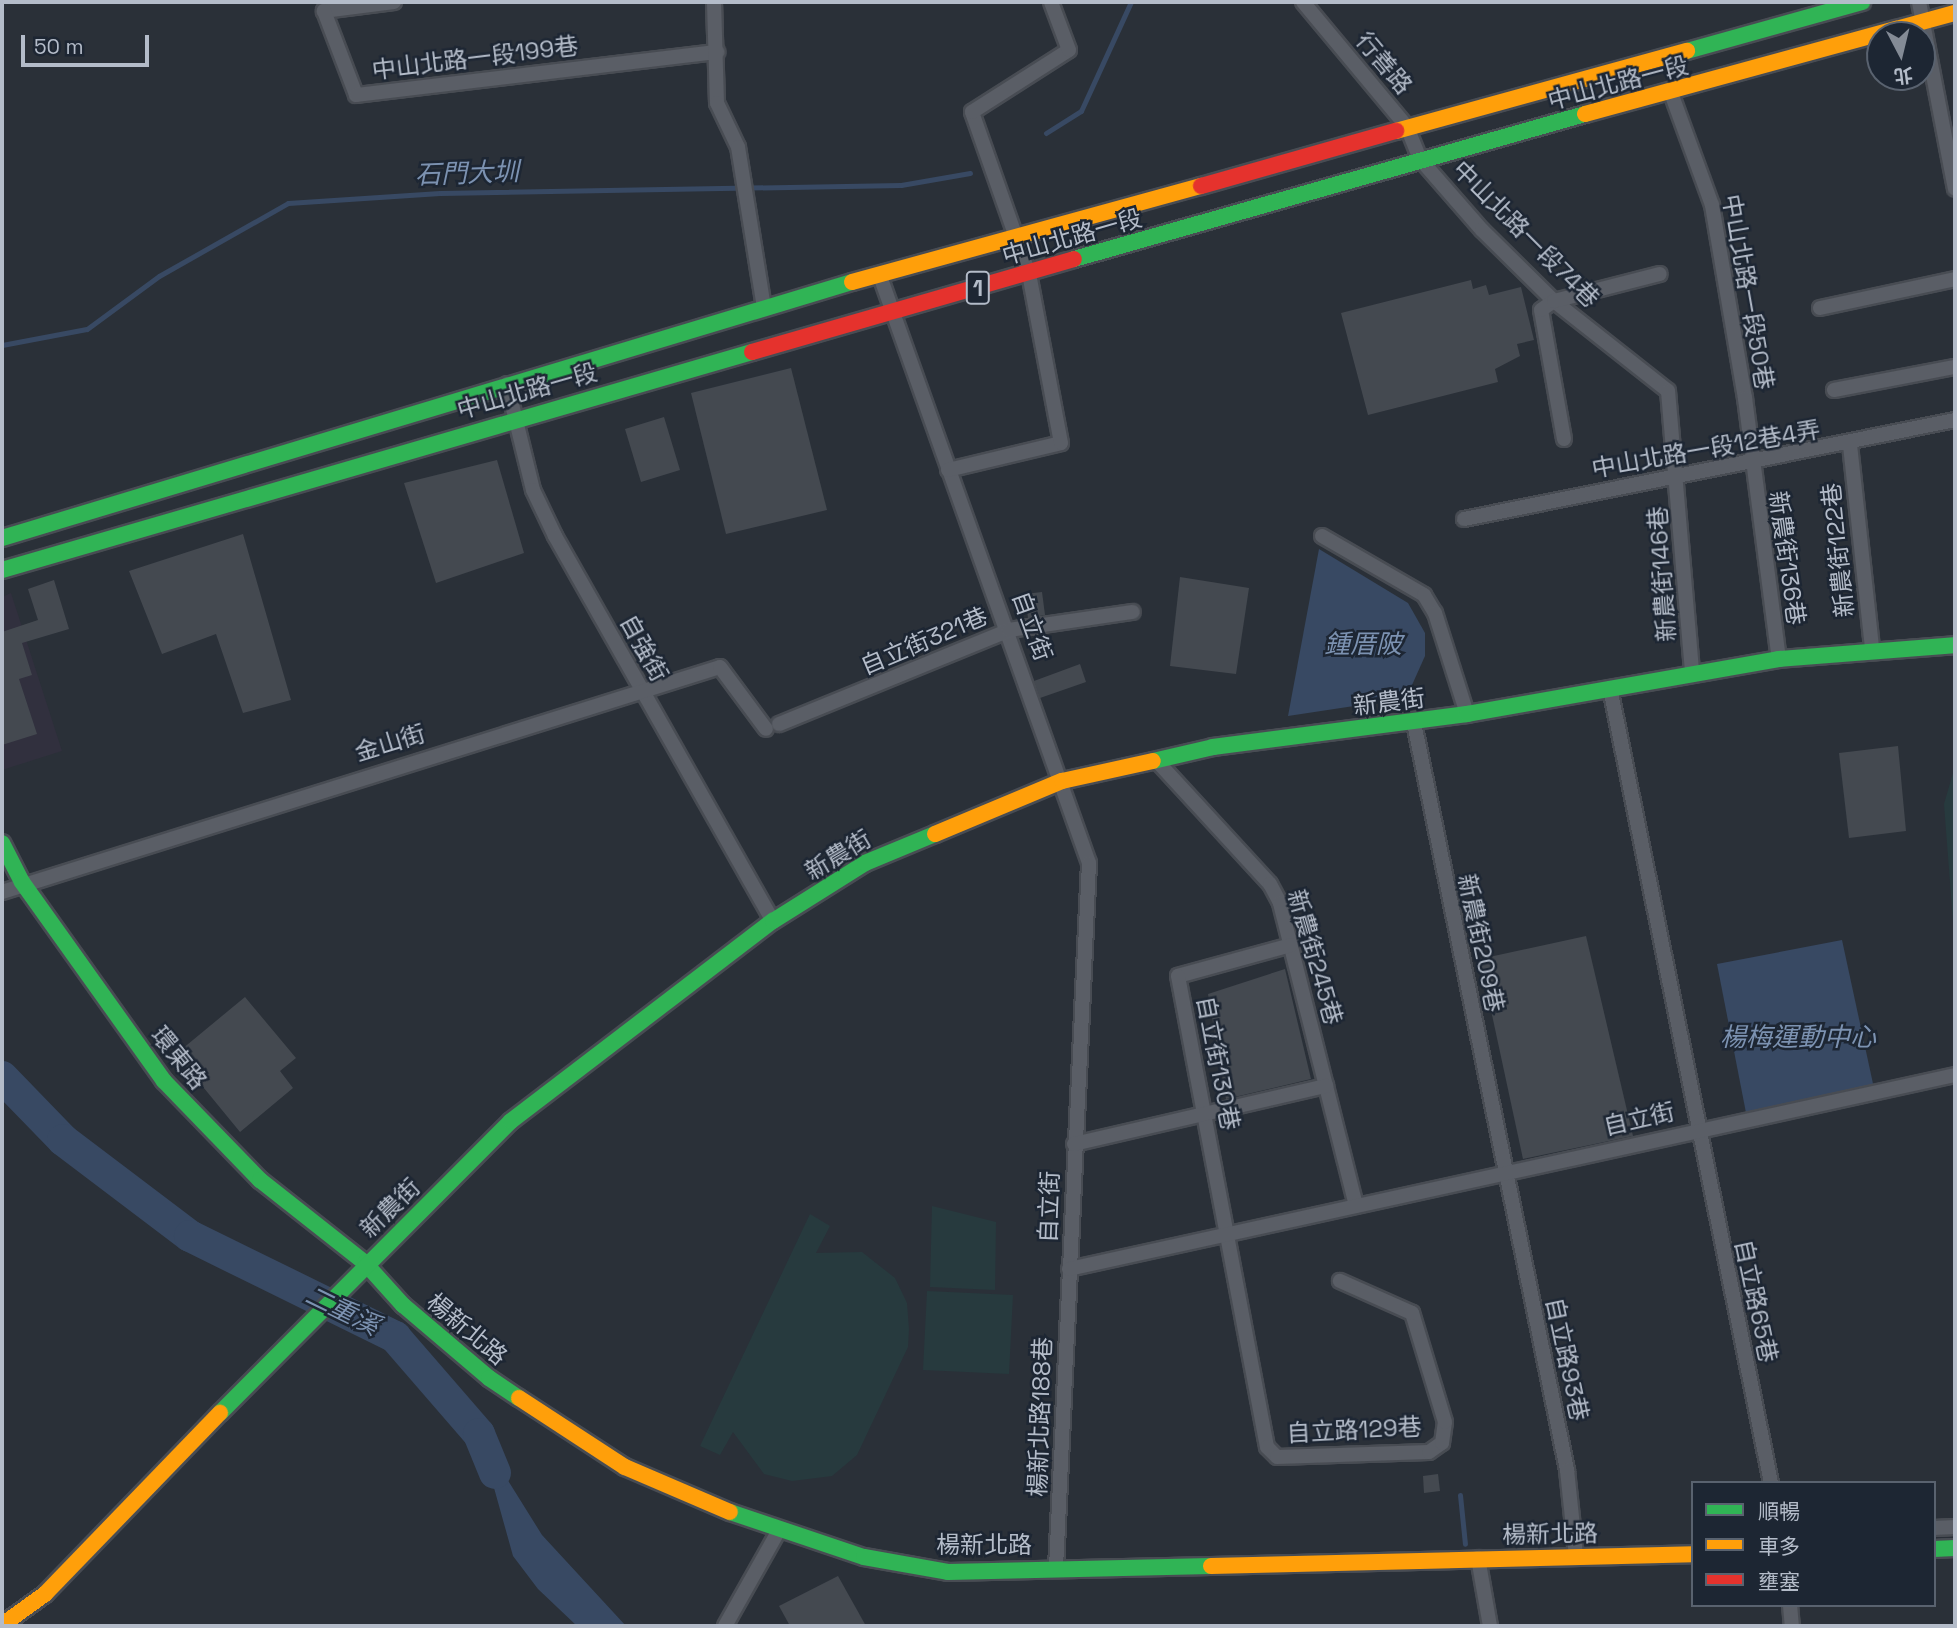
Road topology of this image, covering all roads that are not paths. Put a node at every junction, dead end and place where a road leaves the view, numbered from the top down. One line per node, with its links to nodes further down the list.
1 (394, 2): 9 (street, 中山北路一段199巷)
2 (713, 2): 9 (street)
3 (1051, 2): 14 (street)
4 (1303, 2): 11 (street, 行善路)
5 (1862, 2): 11 (street, 中山北路一段 / 1)
6 (1919, 2): 8 (street)
7 (1955, 13): 8 (street, 中山北路一段 / 1)
8 (1923, 20): 10 (street, 中山北路一段 / 1); 13 (street)
9 (717, 52): 20 (street)
10 (1671, 93): 12 (street, 中山北路一段 / 1); 31 (street, 中山北路一段50巷)
11 (1407, 127): 12 (street, 行善路); 14 (street, 中山北路一段 / 1)
12 (1420, 159): 15 (street, 中山北路一段 / 1); 19 (street, 中山北路一段74巷)
13 (1955, 189)
14 (1017, 241): 15 (street); 17 (street, 中山北路一段 / 1)
15 (1029, 274): 22 (street, 中山北路一段 / 1); 32 (street)
16 (1660, 274): 19 (street)
17 (880, 276): 20 (street, 中山北路一段 / 1); 22 (street, 自立街)
18 (1955, 279): 21 (street)
19 (1554, 301): 26 (street, 中山北路一段74巷); 29 (street)
20 (764, 307): 24 (street, 中山北路一段 / 1)
21 (1820, 308)
22 (892, 313): 27 (street, 中山北路一段 / 1); 32 (street, 自立街)
23 (1955, 367): 25 (street)
24 (507, 384): 27 (street, 自強街); 36 (street, 中山北路一段 / 1)
25 (1834, 390)
26 (1668, 391): 33 (street, 新農街146巷)
27 (514, 418): 37 (street, 中山北路一段 / 1); 45 (street, 自強街)
28 (1955, 420): 30 (street, 中山北路一段12巷4弄)
29 (1564, 439)
30 (1850, 445): 31 (street, 中山北路一段12巷4弄); 41 (street, 新農街122巷)
31 (1750, 463): 33 (street, 中山北路一段12巷4弄); 42 (street, 新農街136巷)
32 (948, 470): 39 (street, 自立街)
33 (1678, 475): 34 (street, 中山北路一段12巷4弄); 43 (street, 新農街146巷)
34 (1464, 519)
35 (1322, 536): 46 (street)
36 (2, 538)
37 (2, 570)
38 (1133, 612): 39 (street, 自立街321巷)
39 (1009, 630): 48 (street, 自立街321巷); 50 (street, 自立街)
40 (1955, 645): 41 (street, 新農街)
41 (1872, 649): 42 (street, 新農街)
42 (1779, 659): 43 (street, 新農街)
43 (1692, 671): 44 (street, 新農街)
44 (1610, 688): 46 (street, 新農街); 59 (street, 自立路65巷)
45 (641, 689): 48 (street, 金山街); 52 (street, 金山街); 54 (street, 自強街)
46 (1467, 714): 47 (street, 新農街)
47 (1414, 723): 49 (street, 新農街); 61 (street, 新農街209巷)
48 (773, 726)
49 (1156, 760): 50 (street, 新農街); 55 (street, 新農街245巷)
50 (1062, 781): 54 (street, 新農街); 60 (street, 自立街)
51 (2, 843): 52 (street, 環東路)
52 (22, 881): 53 (street, 金山街); 64 (street, 環東路)
53 (2, 892)
54 (774, 921): 64 (street, 新農街)
55 (1291, 945): 57 (street, 新農街245巷); 58 (street, 自立街130巷)
56 (1955, 1075): 59 (street, 自立街)
57 (1326, 1086): 58 (street); 62 (street, 新農街245巷)
58 (1206, 1116): 60 (street); 63 (street, 自立街130巷)
59 (1698, 1129): 61 (street, 自立街); 67 (street, 自立路65巷)
60 (1074, 1144): 65 (street, 自立街)
61 (1507, 1172): 62 (street, 自立街); 74 (street, 自立路93巷)
62 (1356, 1206): 63 (street, 自立街)
63 (1230, 1234): 65 (street, 自立街); 66 (street, 自立路129巷)
64 (364, 1263): 70 (street, 楊新北路); 78 (street, 新農街)
65 (1069, 1269): 76 (street, 楊新北路188巷)
66 (1340, 1281)
67 (1771, 1481)
68 (1955, 1527): 69 (street)
69 (1936, 1528)
70 (778, 1532): 76 (street, 楊新北路); 79 (street)
71 (1955, 1548): 72 (street)
72 (1936, 1549)
73 (1691, 1554): 74 (street, 楊新北路)
74 (1576, 1556): 75 (street, 楊新北路)
75 (1478, 1558): 76 (street, 楊新北路); 80 (street)
76 (1056, 1567)
77 (1790, 1607): 81 (street)
78 (2, 1625)
79 (725, 1626)
80 (1490, 1626)
81 (1792, 1626)

